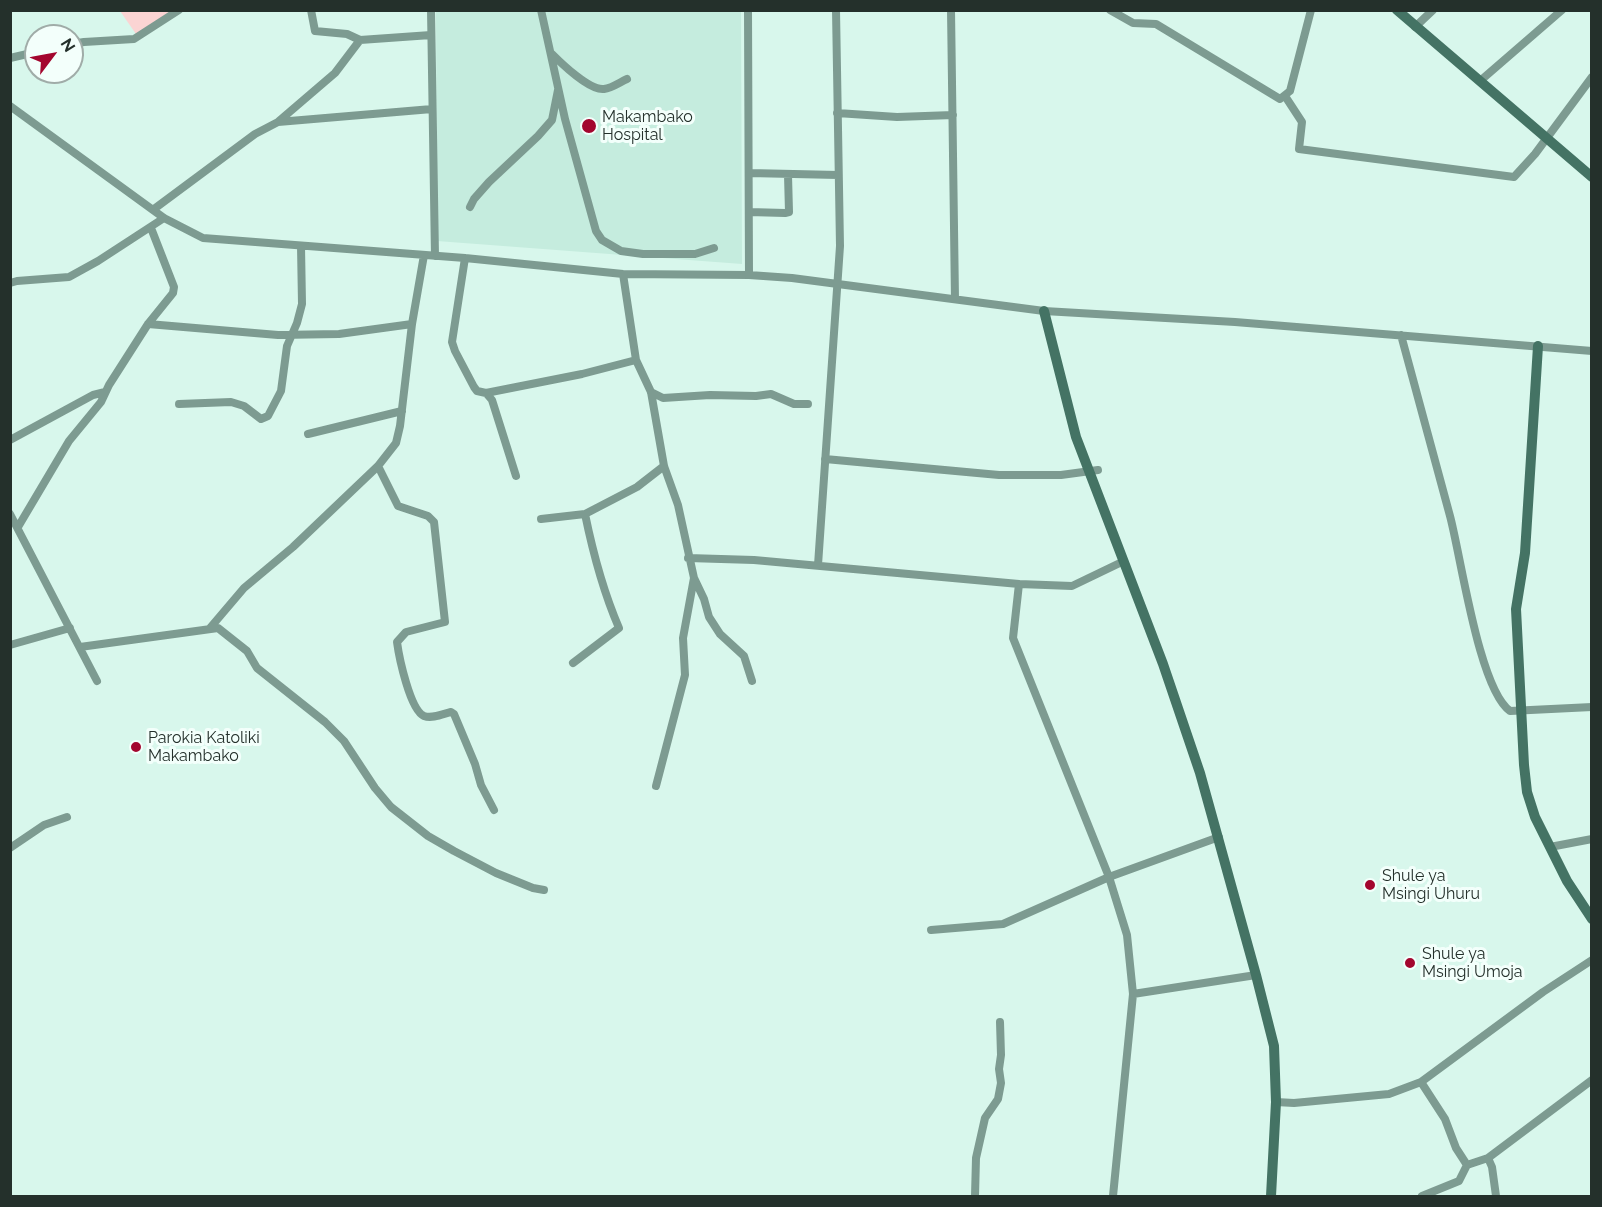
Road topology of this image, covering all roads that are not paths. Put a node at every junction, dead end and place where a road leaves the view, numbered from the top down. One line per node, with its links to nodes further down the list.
1 (179, 10): 16 (street)
2 (311, 10): 15 (street)
3 (430, 10): 14 (street)
4 (541, 10): 17 (street)
5 (748, 10): 29 (street)
6 (836, 10): 25 (street)
7 (951, 10): 26 (street)
8 (1110, 10): 22 (street)
9 (1311, 10): 22 (street)
10 (1397, 10): 13 (street)
11 (1433, 10): 13 (street)
12 (1562, 10): 20 (street)
13 (1415, 27): 20 (street)
14 (431, 34): 15 (street); 24 (street)
15 (360, 40): 27 (street)
16 (84, 42)
17 (551, 53): 19 (street); 21 (street)
18 (1592, 77): 28 (street)
19 (627, 79)
20 (1480, 81): 28 (street)
21 (559, 86): 33 (street); 39 (street)
22 (1285, 96): 28 (street)
23 (10, 106): 34 (street)
24 (432, 109): 27 (street); 41 (street)
25 (837, 113): 26 (street); 31 (street)
26 (953, 115): 47 (street)
27 (278, 122): 34 (street)
28 (1546, 138): 32 (street)
29 (749, 173): 30 (street); 35 (street)
30 (788, 175): 31 (street); 35 (street)
31 (838, 175): 46 (street)
32 (1592, 177)
33 (470, 207)
34 (154, 209): 36 (street)
35 (749, 212): 44 (street)
36 (164, 218): 37 (street); 38 (street)
37 (151, 228): 45 (street); 49 (street)
38 (301, 246): 40 (street); 51 (street)
39 (714, 248)
40 (424, 255): 41 (street); 50 (street)
41 (435, 256): 42 (street)
42 (465, 258): 43 (street); 58 (street)
43 (623, 274): 44 (street); 55 (street)
44 (749, 275): 46 (street)
45 (10, 283)
46 (837, 284): 47 (street); 64 (street)
47 (956, 299): 48 (street)
48 (1044, 311): 52 (street); 67 (street)
49 (148, 324): 51 (street); 56 (street)
50 (412, 324): 51 (street); 61 (street)
51 (291, 333): 59 (street)
52 (1401, 335): 53 (street); 86 (street)
53 (1538, 346): 54 (street); 86 (street)
54 (1592, 351)
55 (636, 360): 57 (street); 58 (street)
56 (105, 392): 63 (street); 72 (street)
57 (651, 392): 60 (street); 66 (street)
58 (486, 393): 68 (street)
59 (179, 404)
60 (808, 404)
61 (402, 411): 62 (street); 65 (street)
62 (308, 434)
63 (10, 440)
64 (825, 459): 67 (street); 75 (street)
65 (378, 466): 79 (street); 88 (street)
66 (664, 466): 70 (street); 73 (street)
67 (1094, 471): 74 (street)
68 (516, 476)
69 (10, 514): 72 (street)
70 (585, 514): 71 (street); 82 (street)
71 (541, 519)
72 (18, 526): 78 (street)
73 (688, 558): 75 (street); 76 (street)
74 (1124, 561): 77 (street); 90 (street)
75 (818, 565): 77 (street)
76 (694, 578): 84 (street); 87 (street)
77 (1019, 584): 94 (street)
78 (70, 628): 80 (street); 81 (street)
79 (210, 628): 81 (street); 95 (street)
80 (10, 645)
81 (80, 647): 83 (street)
82 (573, 663)
83 (98, 681)
84 (752, 681)
85 (1592, 707): 86 (street)
86 (1522, 709): 92 (street)
87 (656, 786)
88 (494, 810)
89 (67, 818): 93 (street)
90 (1219, 837): 94 (street); 99 (street)
91 (1592, 839): 92 (street)
92 (1550, 847): 96 (street)
93 (10, 848)
94 (1109, 877): 97 (street); 100 (street)
95 (544, 890)
96 (1592, 919)
97 (931, 930)
98 (1592, 960): 103 (street)
99 (1256, 975): 100 (street); 104 (street)
100 (1134, 994): 108 (street)
101 (1000, 1022): 107 (street)
102 (1592, 1080): 105 (street)
103 (1421, 1082): 104 (street); 106 (street)
104 (1276, 1102): 109 (street)
105 (1488, 1158): 106 (street); 111 (street)
106 (1467, 1165): 110 (street)
107 (975, 1197)
108 (1113, 1197)
109 (1270, 1197)
110 (1422, 1197)
111 (1496, 1197)

